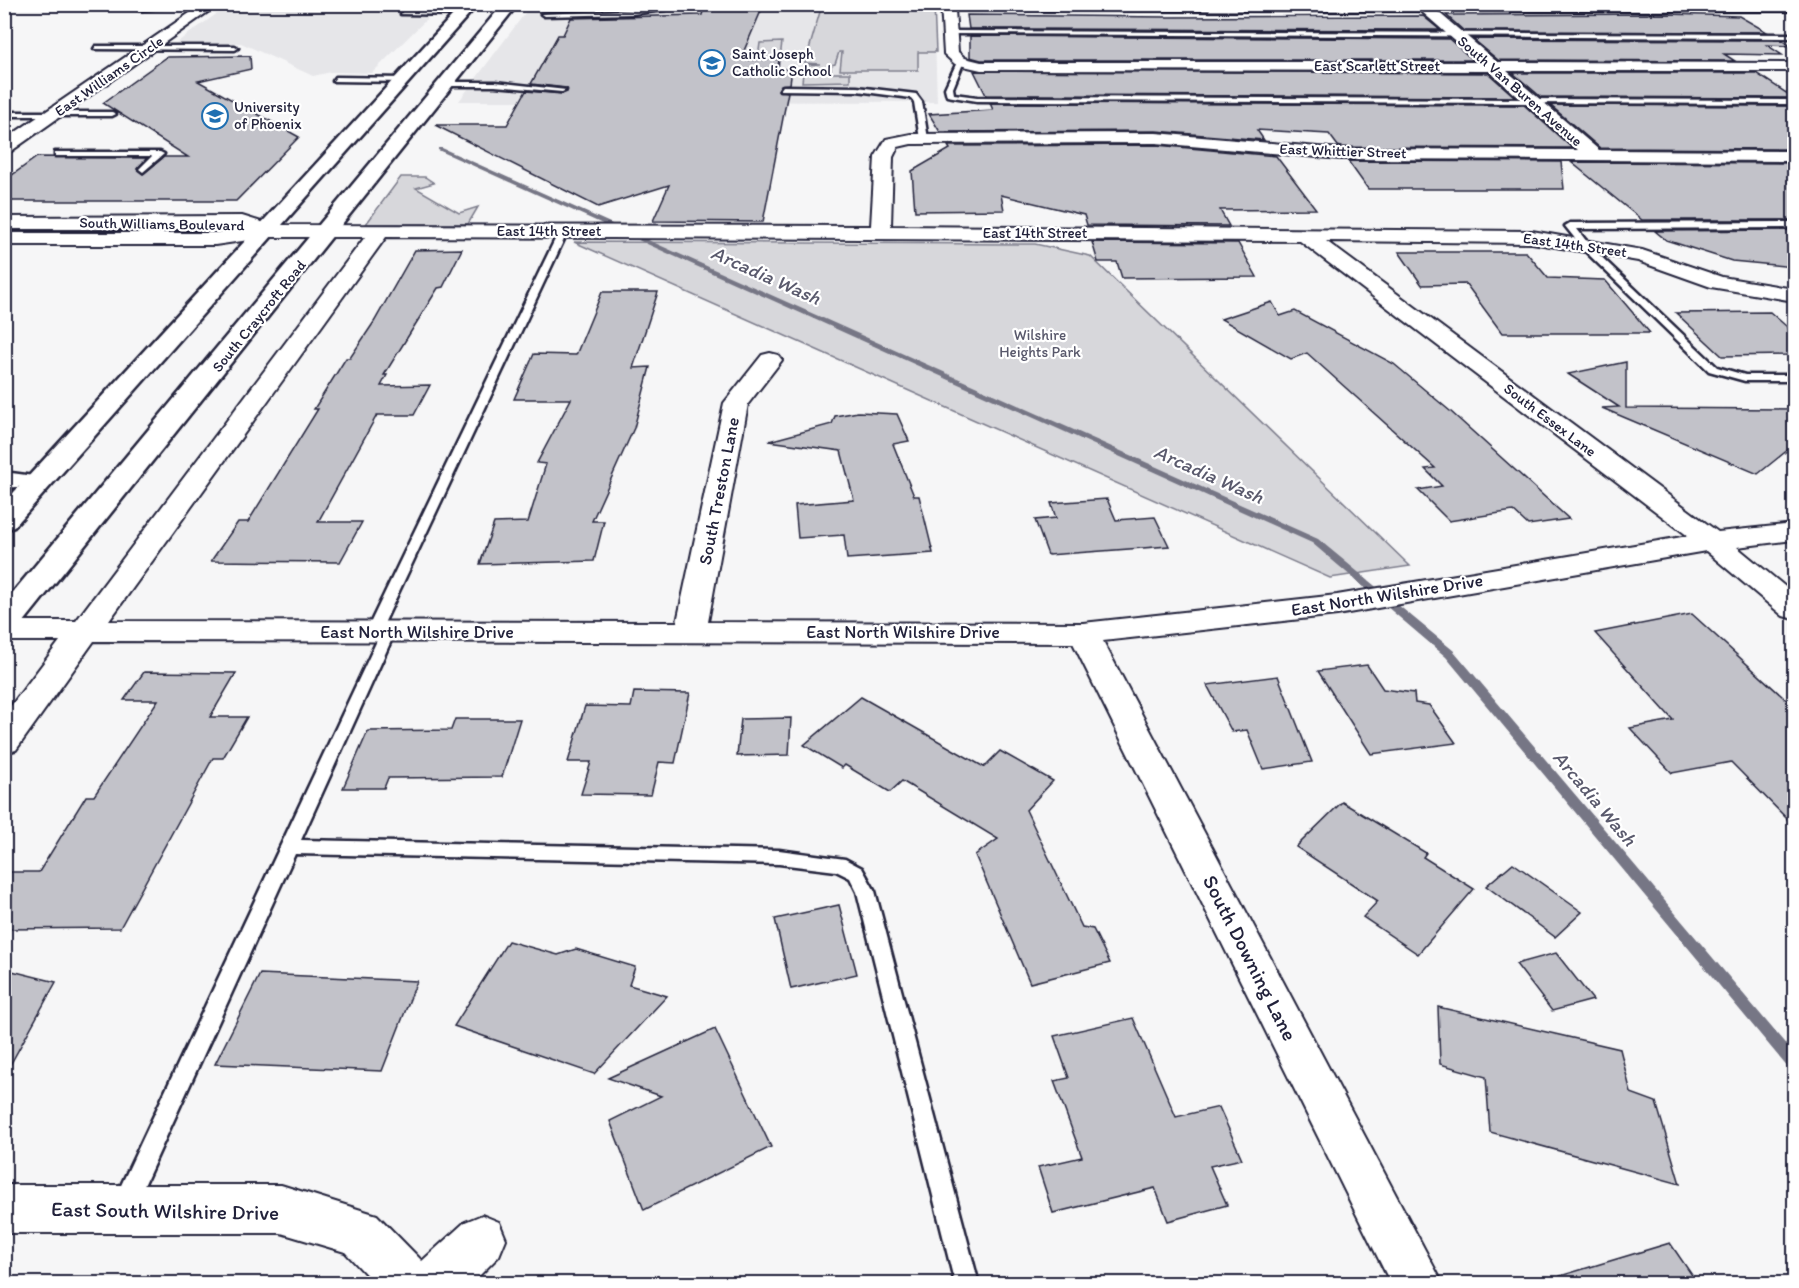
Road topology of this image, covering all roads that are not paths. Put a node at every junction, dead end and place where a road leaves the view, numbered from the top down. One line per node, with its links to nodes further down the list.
1 (511, 4): 25 (main road, South Craycroft Road)
2 (171, 5): 5 (lane); 8 (lane)
3 (948, 5): 4 (street); 12 (street)
4 (1423, 6): 7 (street); 13 (street, South Van Buren Avenue)
5 (210, 7): 18 (street, East Williams Circle)
6 (686, 7): 11 (lane)
7 (1794, 7)
8 (139, 8)
9 (404, 13): 10 (lane)
10 (462, 14): 24 (main road); 25 (main road)
11 (544, 14)
12 (950, 33): 13 (lane); 20 (street)
13 (1455, 35): 14 (lane); 21 (street, South Van Buren Avenue)
14 (1794, 36)
15 (96, 48): 18 (lane)
16 (202, 48): 17 (lane); 18 (lane); 19 (lane)
17 (235, 48)
18 (149, 49): 31 (street, East Williams Circle)
19 (190, 57)
20 (960, 61): 21 (street, East Scarlett Street); 28 (lane)
21 (1491, 66): 22 (street, East Scarlett Street); 28 (street, South Van Buren Avenue)
22 (1794, 67)
23 (336, 79): 24 (lane)
24 (404, 80): 41 (main road)
25 (435, 80): 27 (lane); 42 (main road, South Craycroft Road)
26 (783, 88): 33 (lane)
27 (562, 90)
28 (1532, 102): 29 (lane); 35 (street, South Van Buren Avenue)
29 (1794, 102)
30 (4, 114): 31 (lane)
31 (54, 114): 32 (lane); 34 (street, East Williams Circle)
32 (112, 114)
33 (924, 139): 35 (street, East Whittier Street); 45 (street, East Whittier Street)
34 (4, 148)
35 (1592, 153): 37 (street, East Whittier Street)
36 (58, 154): 38 (lane)
37 (1794, 156)
38 (143, 169)
39 (4, 223): 41 (street, South Williams Boulevard)
40 (1794, 225): 48 (lane)
41 (269, 231): 42 (street, East 14th Street); 47 (street, South Williams Boulevard); 53 (main road)
42 (328, 231): 43 (street, East 14th Street); 59 (main road, South Craycroft Road)
43 (380, 231): 44 (street, East 14th Street); 62 (street)
44 (563, 231): 45 (street, East 14th Street); 63 (lane)
45 (881, 232): 46 (street, East 14th Street)
46 (1303, 234): 48 (street, East 14th Street); 57 (street, South Essex Lane)
47 (4, 239)
48 (1585, 246): 49 (street, East 14th Street); 51 (lane)
49 (1794, 296)
50 (770, 360): 60 (street, South Treston Lane)
51 (1794, 378)
52 (4, 476): 53 (lane)
53 (41, 481): 54 (lane); 55 (main road)
54 (4, 484)
55 (4, 521)
56 (1794, 532): 57 (street, East North Wilshire Drive)
57 (1712, 541): 58 (street, South Essex Lane); 64 (street, East North Wilshire Drive)
58 (1794, 609)
59 (4, 625)
60 (691, 631): 63 (street, East North Wilshire Drive); 64 (street, East North Wilshire Drive)
61 (4, 632): 62 (street, East North Wilshire Drive)
62 (84, 632): 63 (street, East North Wilshire Drive); 65 (street)
63 (380, 632): 66 (lane)
64 (1083, 633): 73 (street, South Downing Lane)
65 (4, 741)
66 (289, 847): 68 (lane); 72 (lane)
67 (4, 1209): 68 (street, East South Wilshire Drive)
68 (121, 1209): 70 (street, East South Wilshire Drive)
69 (482, 1239): 71 (street)
70 (409, 1284)
71 (434, 1284)
72 (967, 1284)
73 (1418, 1284)

